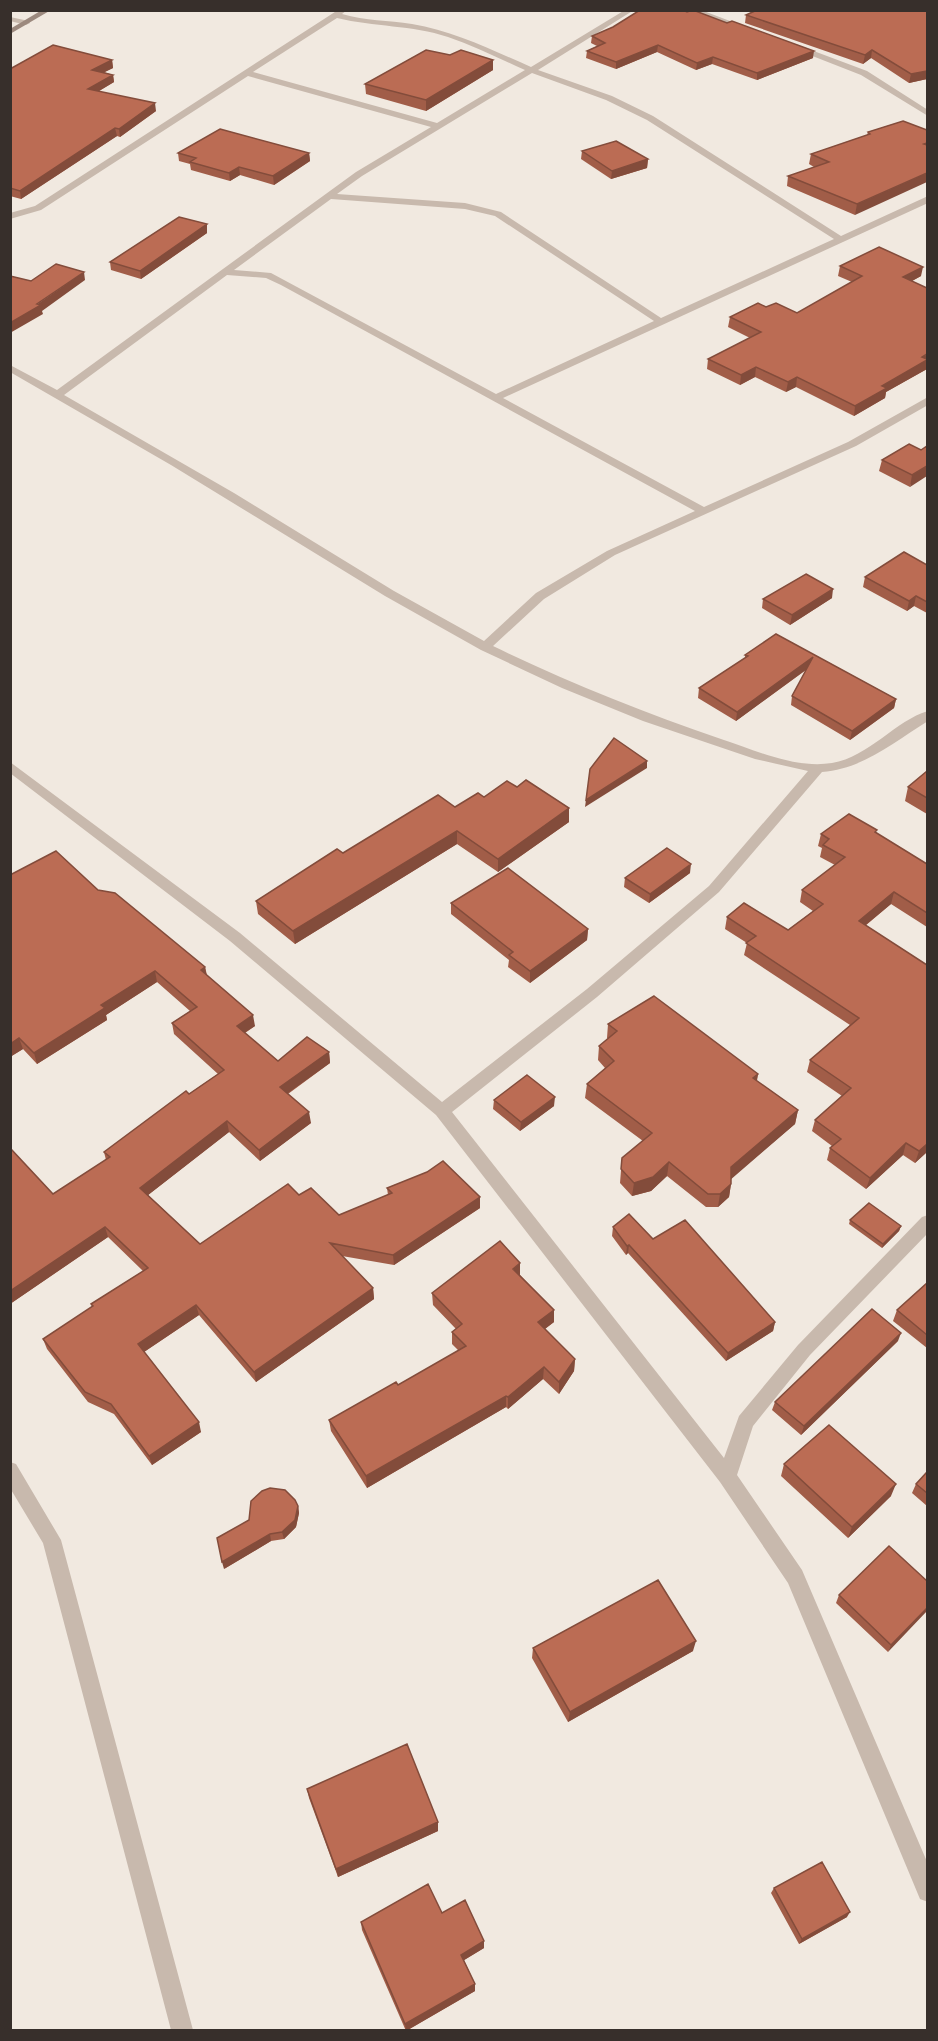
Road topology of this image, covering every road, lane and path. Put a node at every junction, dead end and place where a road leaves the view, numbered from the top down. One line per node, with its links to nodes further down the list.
1 (48, 10): 6 (main road)
2 (631, 10): 10 (street)
3 (693, 10): 8 (street)
4 (340, 13): 10 (street); 11 (street)
5 (10, 19): 6 (street)
6 (26, 23): 7 (main road)
7 (10, 32)
8 (759, 33)
9 (782, 41): 13 (street)
10 (531, 70): 15 (street); 19 (street)
11 (246, 73): 15 (street); 18 (street)
12 (927, 99): 13 (street)
13 (910, 103): 14 (street)
14 (927, 114)
15 (437, 126): 16 (street)
16 (330, 196): 20 (street); 21 (street)
17 (927, 199): 19 (street)
18 (10, 216)
19 (840, 239): 21 (street)
20 (225, 272): 23 (street); 24 (street)
21 (661, 322): 24 (street)
22 (10, 368): 23 (street)
23 (57, 395): 27 (street)
24 (495, 398): 26 (street)
25 (927, 400): 26 (street)
26 (702, 510): 27 (street)
27 (485, 647): 30 (street)
28 (927, 715): 30 (street)
29 (10, 766): 31 (street)
30 (818, 768): 31 (street)
31 (442, 1111): 34 (street)
32 (927, 1222): 34 (street)
33 (10, 1470): 36 (street)
34 (727, 1476): 35 (street)
35 (927, 1891)
36 (182, 2031)

